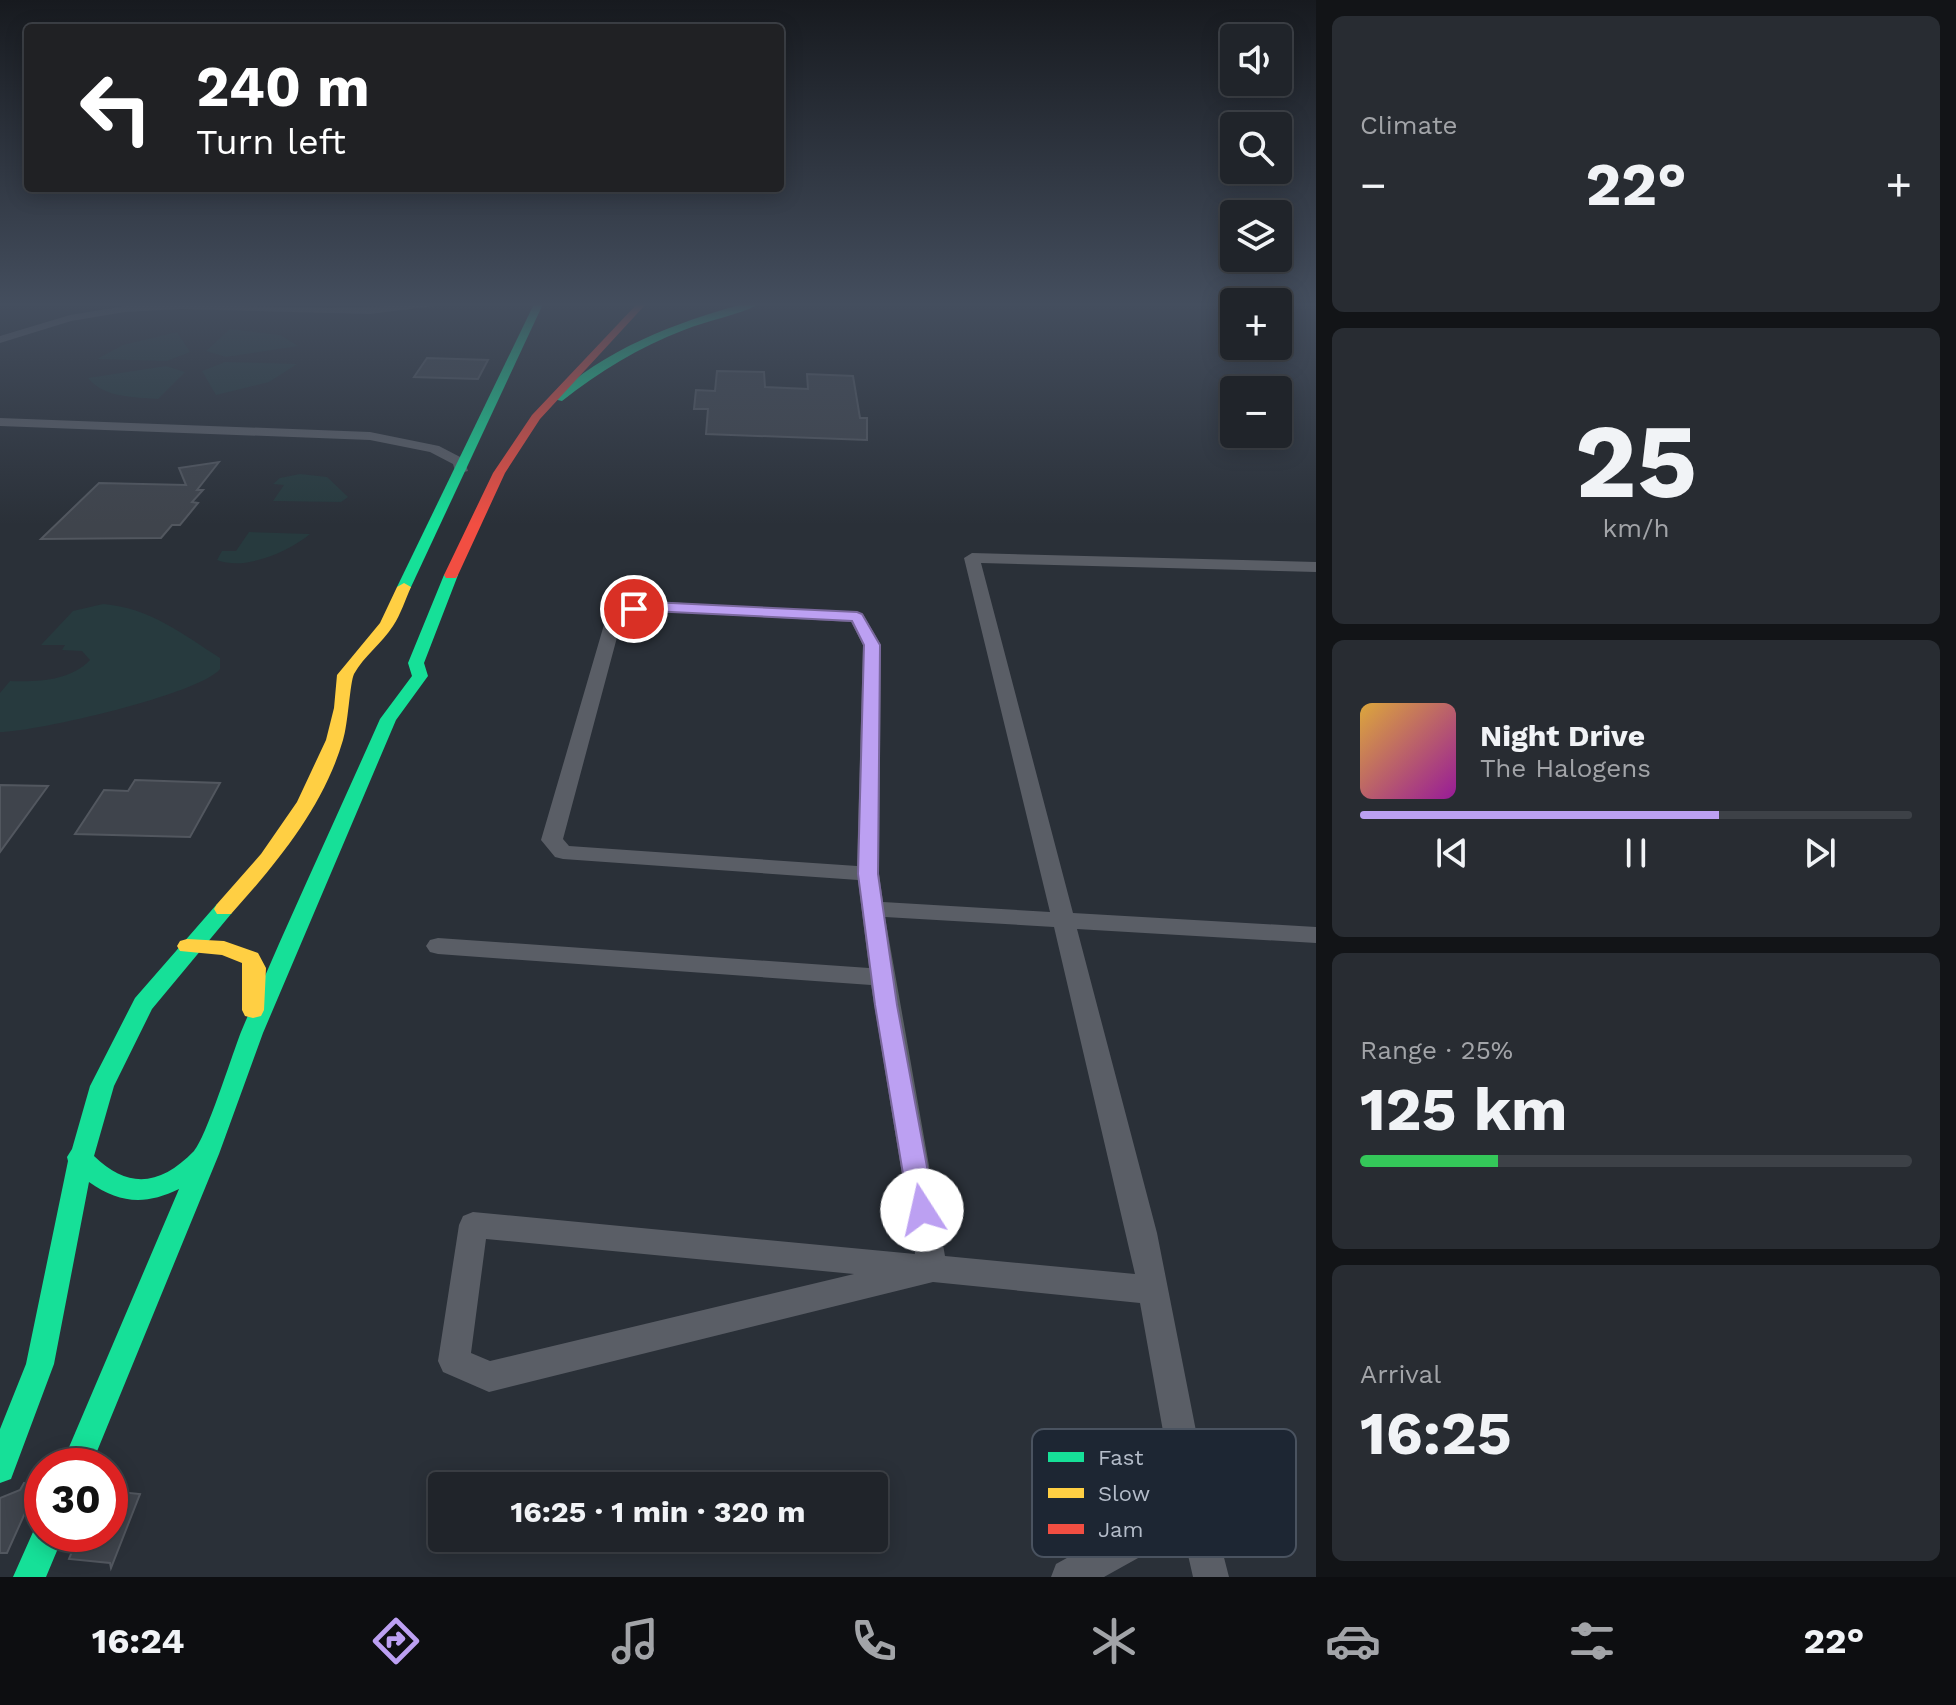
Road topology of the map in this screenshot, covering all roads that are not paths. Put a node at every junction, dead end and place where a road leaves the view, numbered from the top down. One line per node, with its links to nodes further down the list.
1 (505, 378): 6 (main road)
2 (573, 378): 4 (main road)
3 (582, 378): 4 (main road)
4 (536, 417): 9 (main road)
5 (0, 422): 6 (street)
6 (461, 471): 8 (main road)
7 (1316, 567): 14 (street)
8 (358, 663): 9 (main road); 11 (main road)
9 (416, 663): 10 (main road)
10 (409, 688): 11 (main road); 19 (main road)
11 (362, 693): 16 (main road)
12 (868, 874): 12 (street); 13 (street)
13 (873, 909): 14 (street); 18 (street)
14 (1063, 922): 15 (street); 23 (street)
15 (1316, 935)
16 (187, 946): 19 (main road); 21 (main road)
17 (438, 946): 18 (street)
18 (882, 977): 22 (street)
19 (252, 1033): 20 (main road)
20 (207, 1154): 21 (main road); 25 (main road)
21 (79, 1157): 26 (main road)
22 (932, 1269): 22 (street); 23 (street)
23 (1153, 1290): 24 (street)
24 (1179, 1429)
25 (84, 1448)
26 (0, 1468)
27 (40, 1552): 30 (main road)
28 (1105, 1557): 31 (street)
29 (1206, 1557): 32 (street)
30 (29, 1577)
31 (1069, 1577)
32 (1211, 1577)

